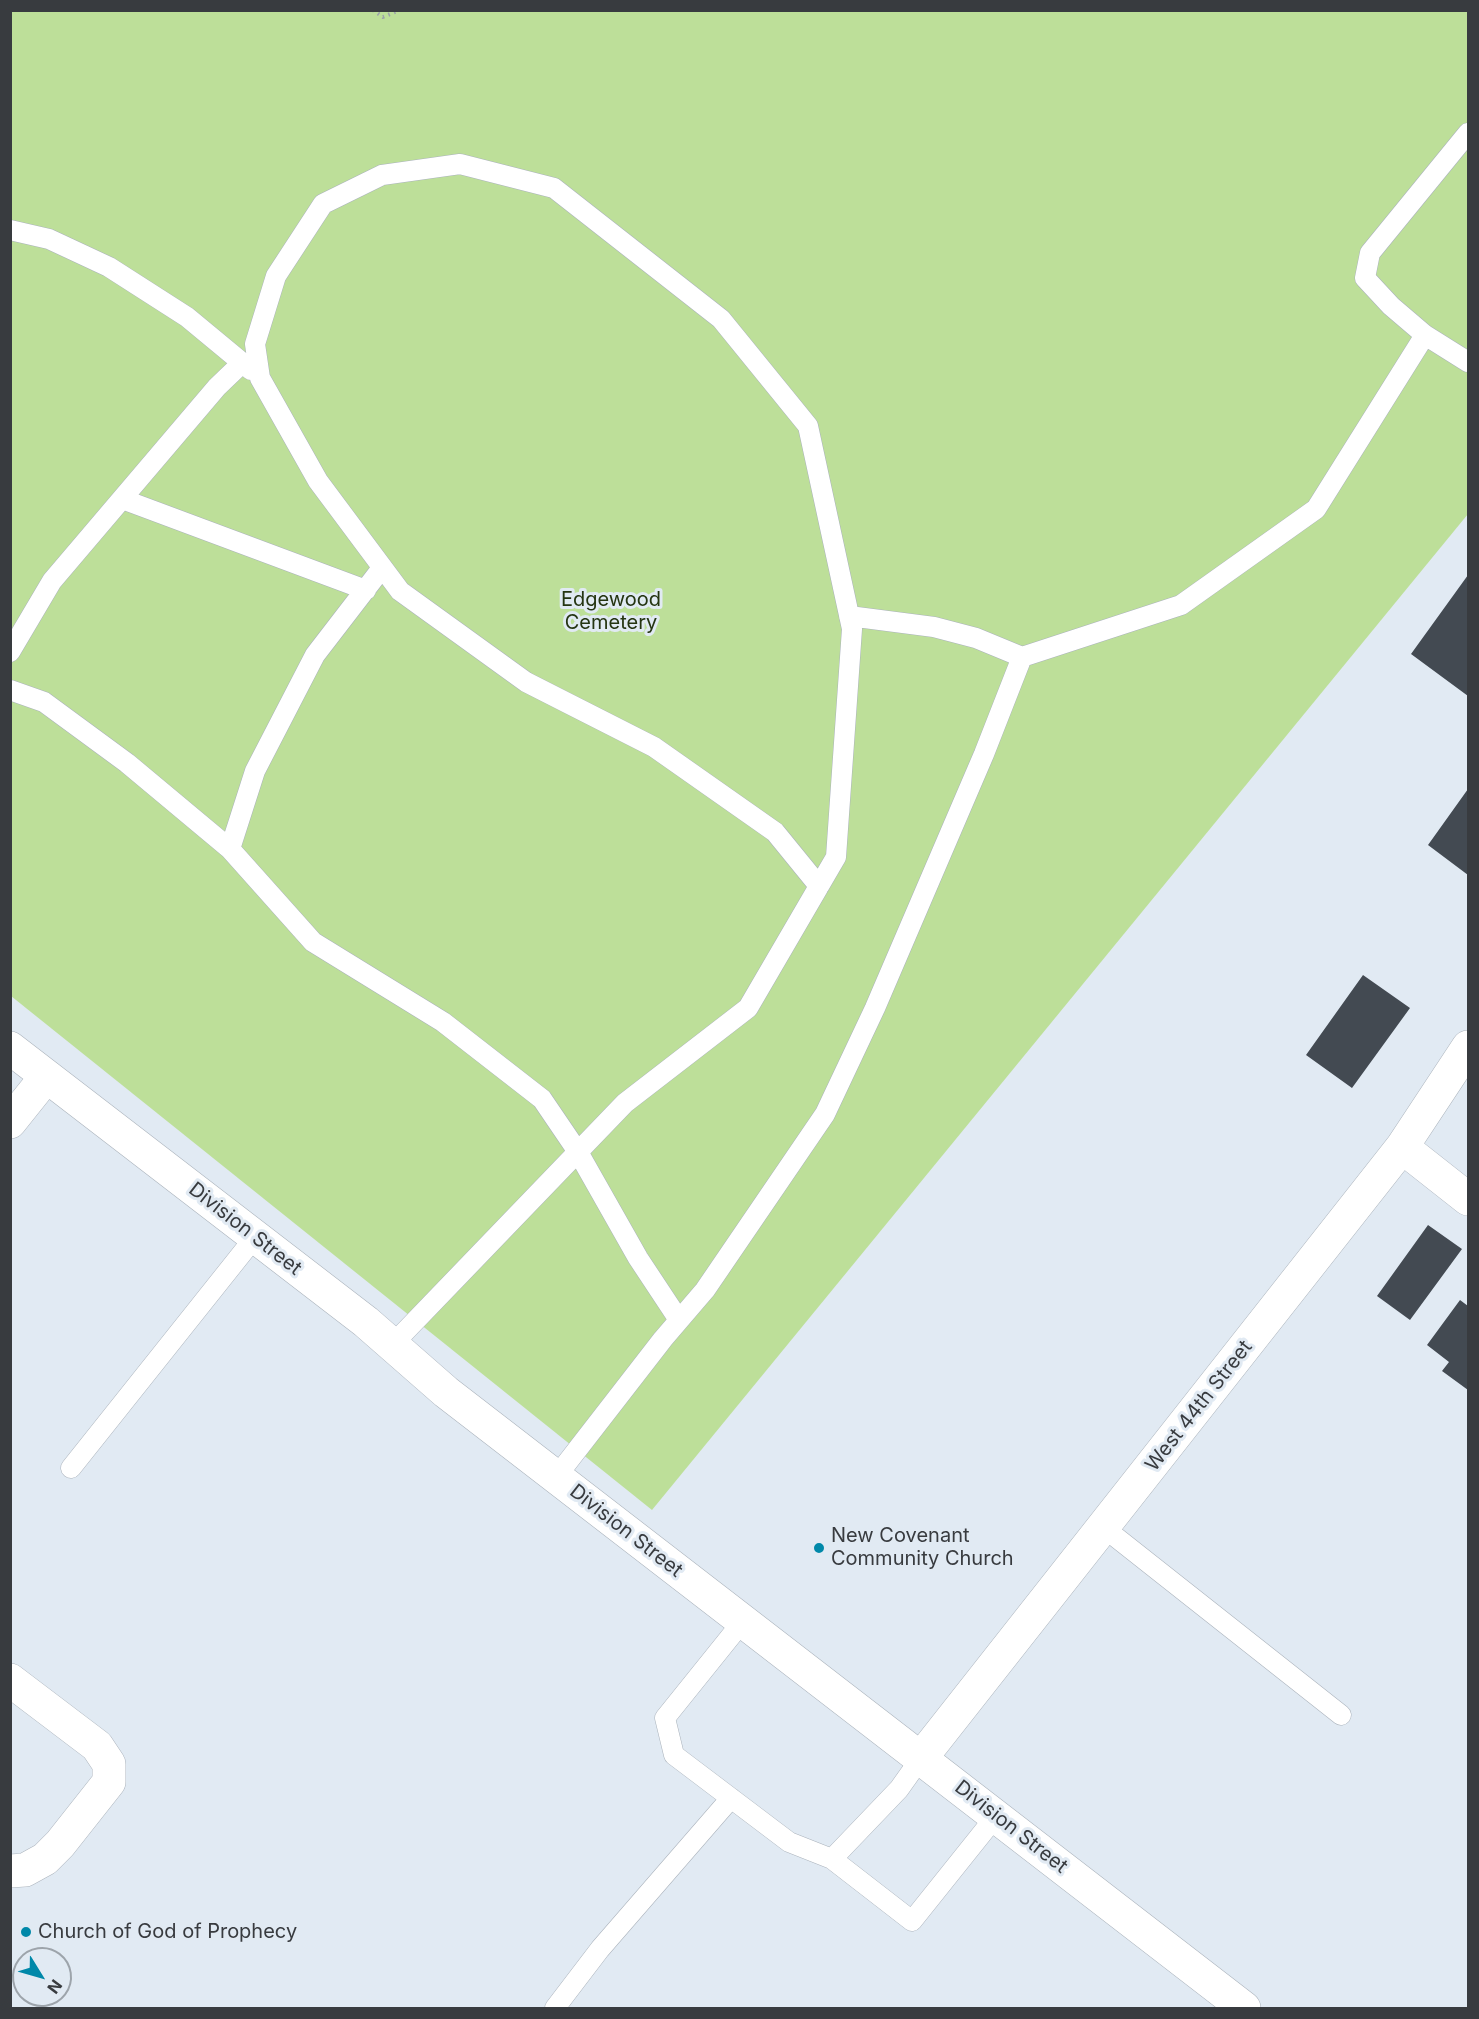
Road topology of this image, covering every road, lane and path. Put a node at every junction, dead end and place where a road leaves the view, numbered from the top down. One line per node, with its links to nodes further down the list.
1 (373, 10): 2 (path)
2 (400, 10)
3 (1468, 133): 5 (lane)
4 (10, 230): 7 (lane)
5 (1425, 335): 6 (lane); 14 (lane)
6 (1468, 362)
7 (242, 363): 8 (lane); 9 (lane)
8 (260, 378): 10 (lane); 12 (lane)
9 (122, 499): 11 (lane); 13 (lane)
10 (382, 568): 11 (lane); 17 (lane)
11 (366, 590): 16 (lane)
12 (849, 616): 14 (lane); 17 (lane)
13 (10, 652)
14 (1022, 657): 26 (lane)
15 (10, 690): 16 (lane)
16 (230, 849): 23 (lane)
17 (819, 886): 23 (lane)
18 (1468, 1047): 22 (street, West 44th Street)
19 (10, 1048): 20 (street, Division Street)
20 (46, 1077): 21 (street); 25 (street, Division Street)
21 (10, 1122)
22 (1402, 1147): 24 (street); 30 (street, West 44th Street)
23 (578, 1152): 26 (lane); 27 (lane)
24 (1468, 1199)
25 (255, 1237): 27 (street, Division Street); 28 (lane)
26 (679, 1320): 29 (lane)
27 (392, 1345): 29 (street, Division Street)
28 (71, 1468)
29 (556, 1477): 31 (street, Division Street)
30 (1103, 1527): 33 (lane); 34 (street, West 44th Street)
31 (743, 1621): 34 (street, Division Street); 35 (lane)
32 (10, 1680): 38 (street)
33 (1341, 1715)
34 (921, 1758): 36 (street, Division Street); 37 (lane)
35 (731, 1798): 37 (lane); 39 (lane)
36 (996, 1816): 37 (lane); 40 (street, Division Street)
37 (832, 1859)
38 (10, 1871)
39 (555, 2008)
40 (1245, 2008)

